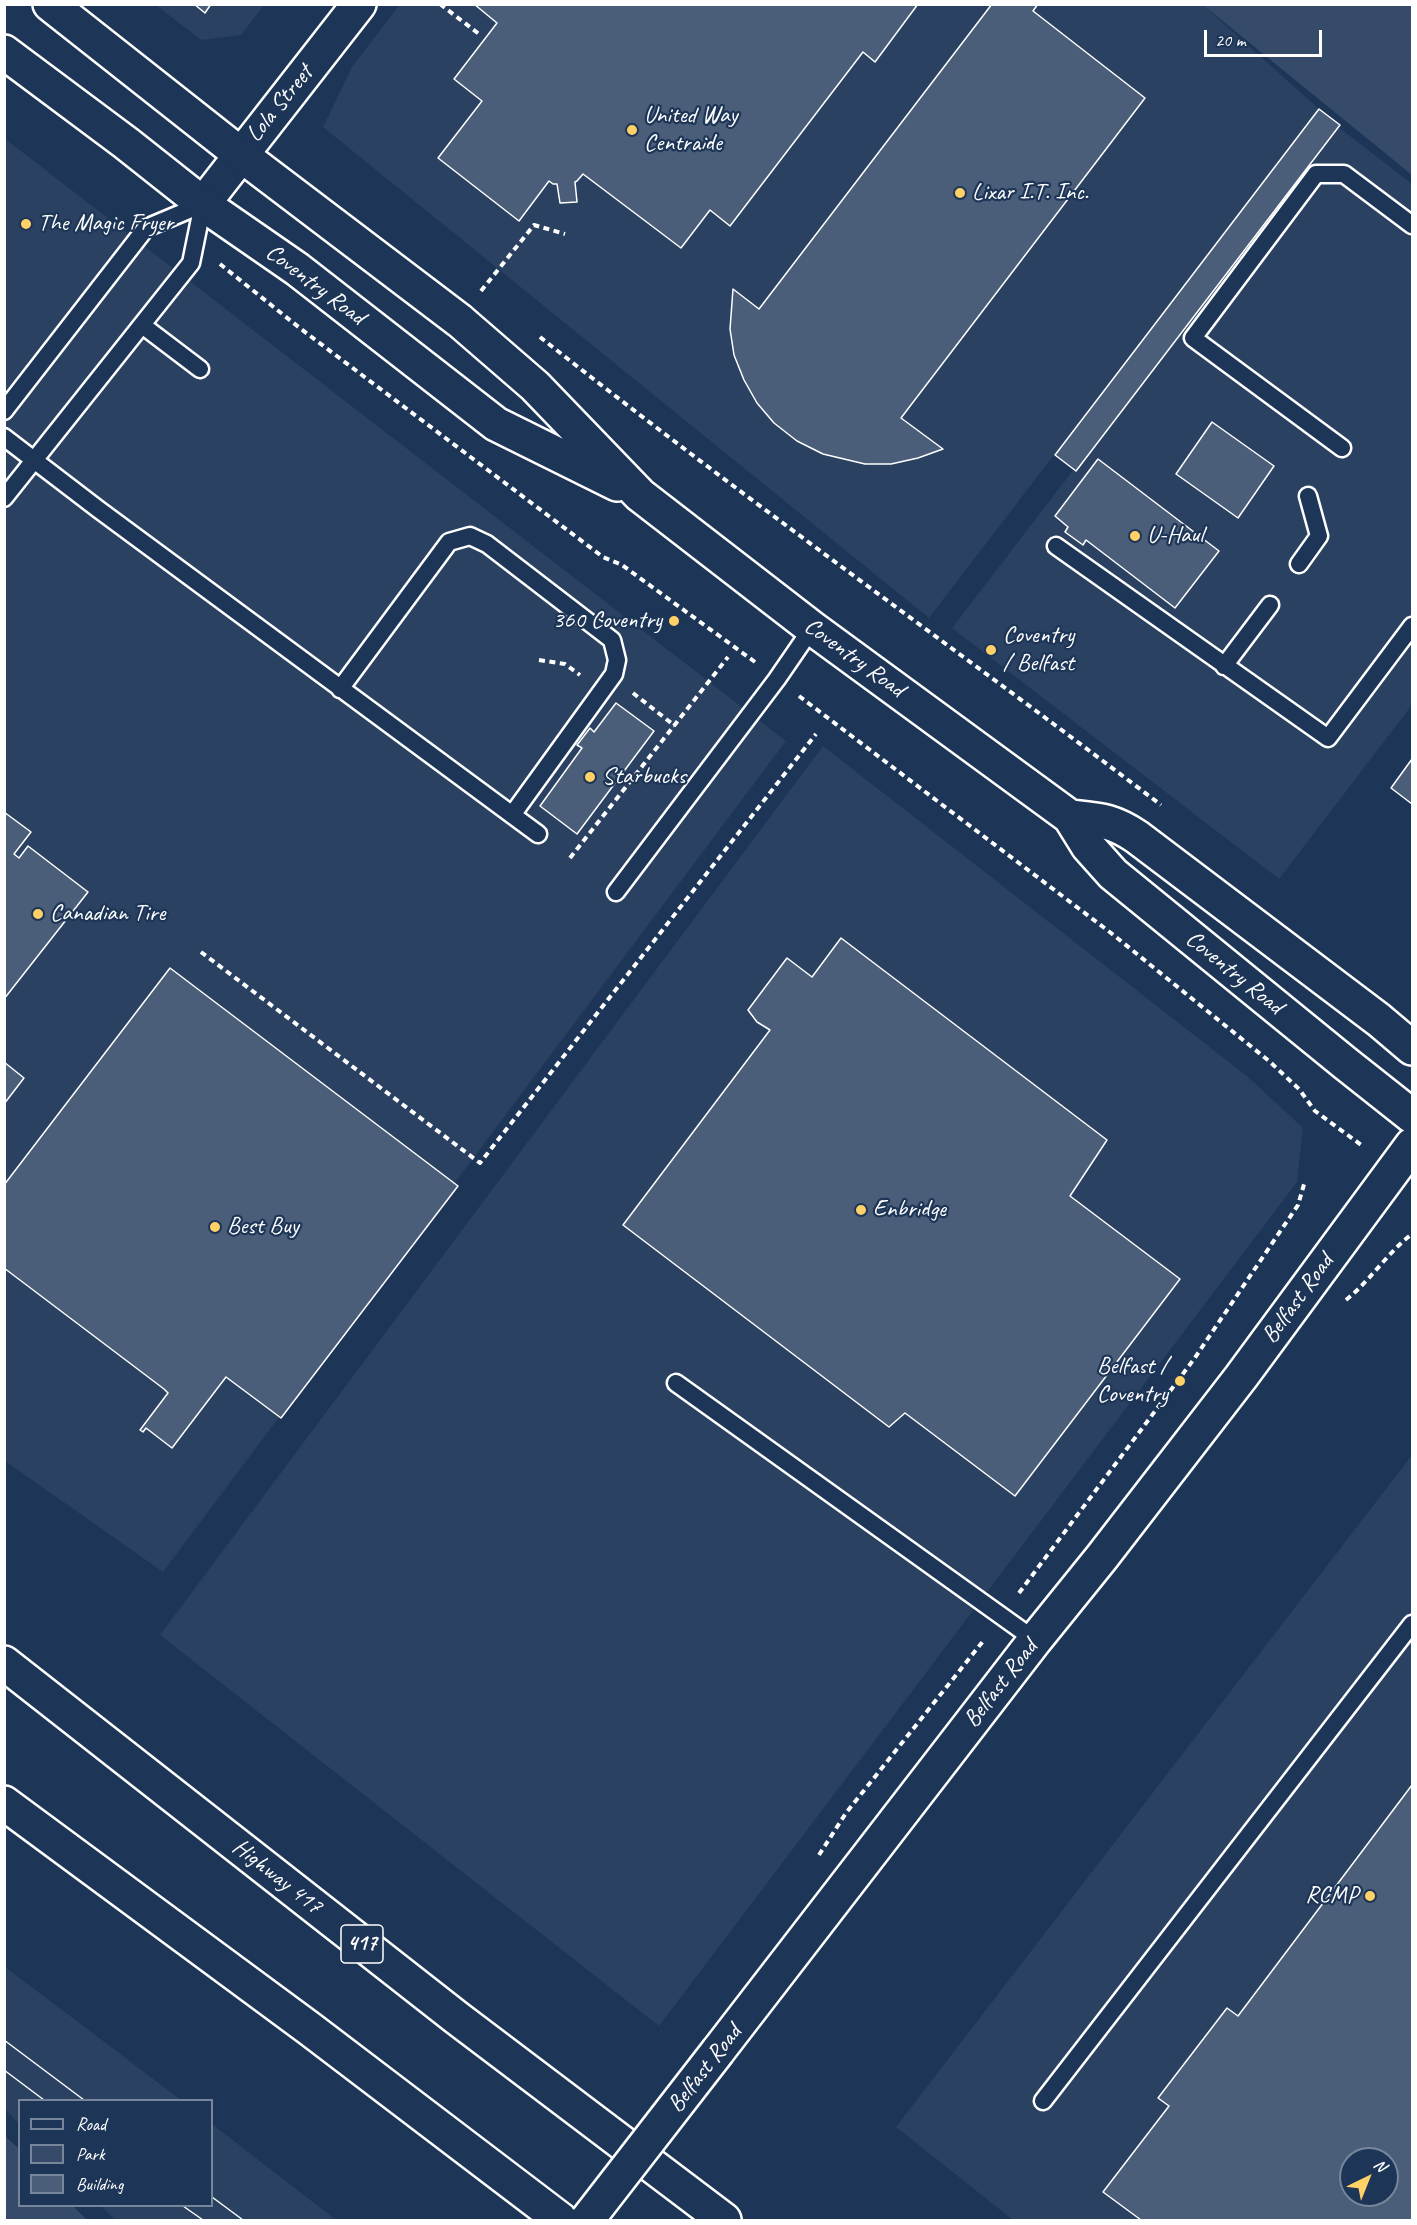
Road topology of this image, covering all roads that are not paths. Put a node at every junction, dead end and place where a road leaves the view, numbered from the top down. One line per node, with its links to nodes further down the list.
1 (51, 4): 4 (main road, Coventry Road)
2 (358, 4): 4 (main road, Lola Street)
3 (4, 52): 5 (main road, Coventry Road)
4 (240, 154): 5 (main road, Lola Street); 13 (main road, Coventry Road)
5 (203, 204): 7 (lane); 9 (lane); 13 (main road, Coventry Road)
6 (1413, 225): 11 (lane)
7 (142, 325): 8 (lane); 12 (lane)
8 (200, 369)
9 (4, 411)
10 (4, 437): 12 (lane)
11 (1342, 448)
12 (34, 459): 15 (lane); 22 (lane)
13 (640, 495): 20 (main road, Coventry Road)
14 (1308, 496): 17 (lane)
15 (4, 498)
16 (1056, 546): 21 (lane)
17 (1299, 564)
18 (1270, 605): 21 (lane)
19 (1413, 626): 21 (lane)
20 (812, 628): 24 (main road, Coventry Road); 26 (lane)
21 (1224, 666)
22 (340, 689): 23 (lane); 23 (lane)
23 (512, 815): 25 (lane)
24 (1070, 817): 27 (main road, Coventry Road); 28 (main road, Coventry Road)
25 (538, 834)
26 (616, 892)
27 (1413, 1048)
28 (1413, 1116)
29 (1413, 1146): 32 (main road, Belfast Road)
30 (676, 1383): 32 (lane)
31 (1413, 1624): 35 (lane)
32 (1035, 1640): 37 (main road, Belfast Road, bridge)
33 (4, 1663): 38 (main road, Highway 417 / 417)
34 (4, 1803): 36 (main road)
35 (1043, 2101)
36 (561, 2220)
37 (587, 2220)
38 (723, 2220)

